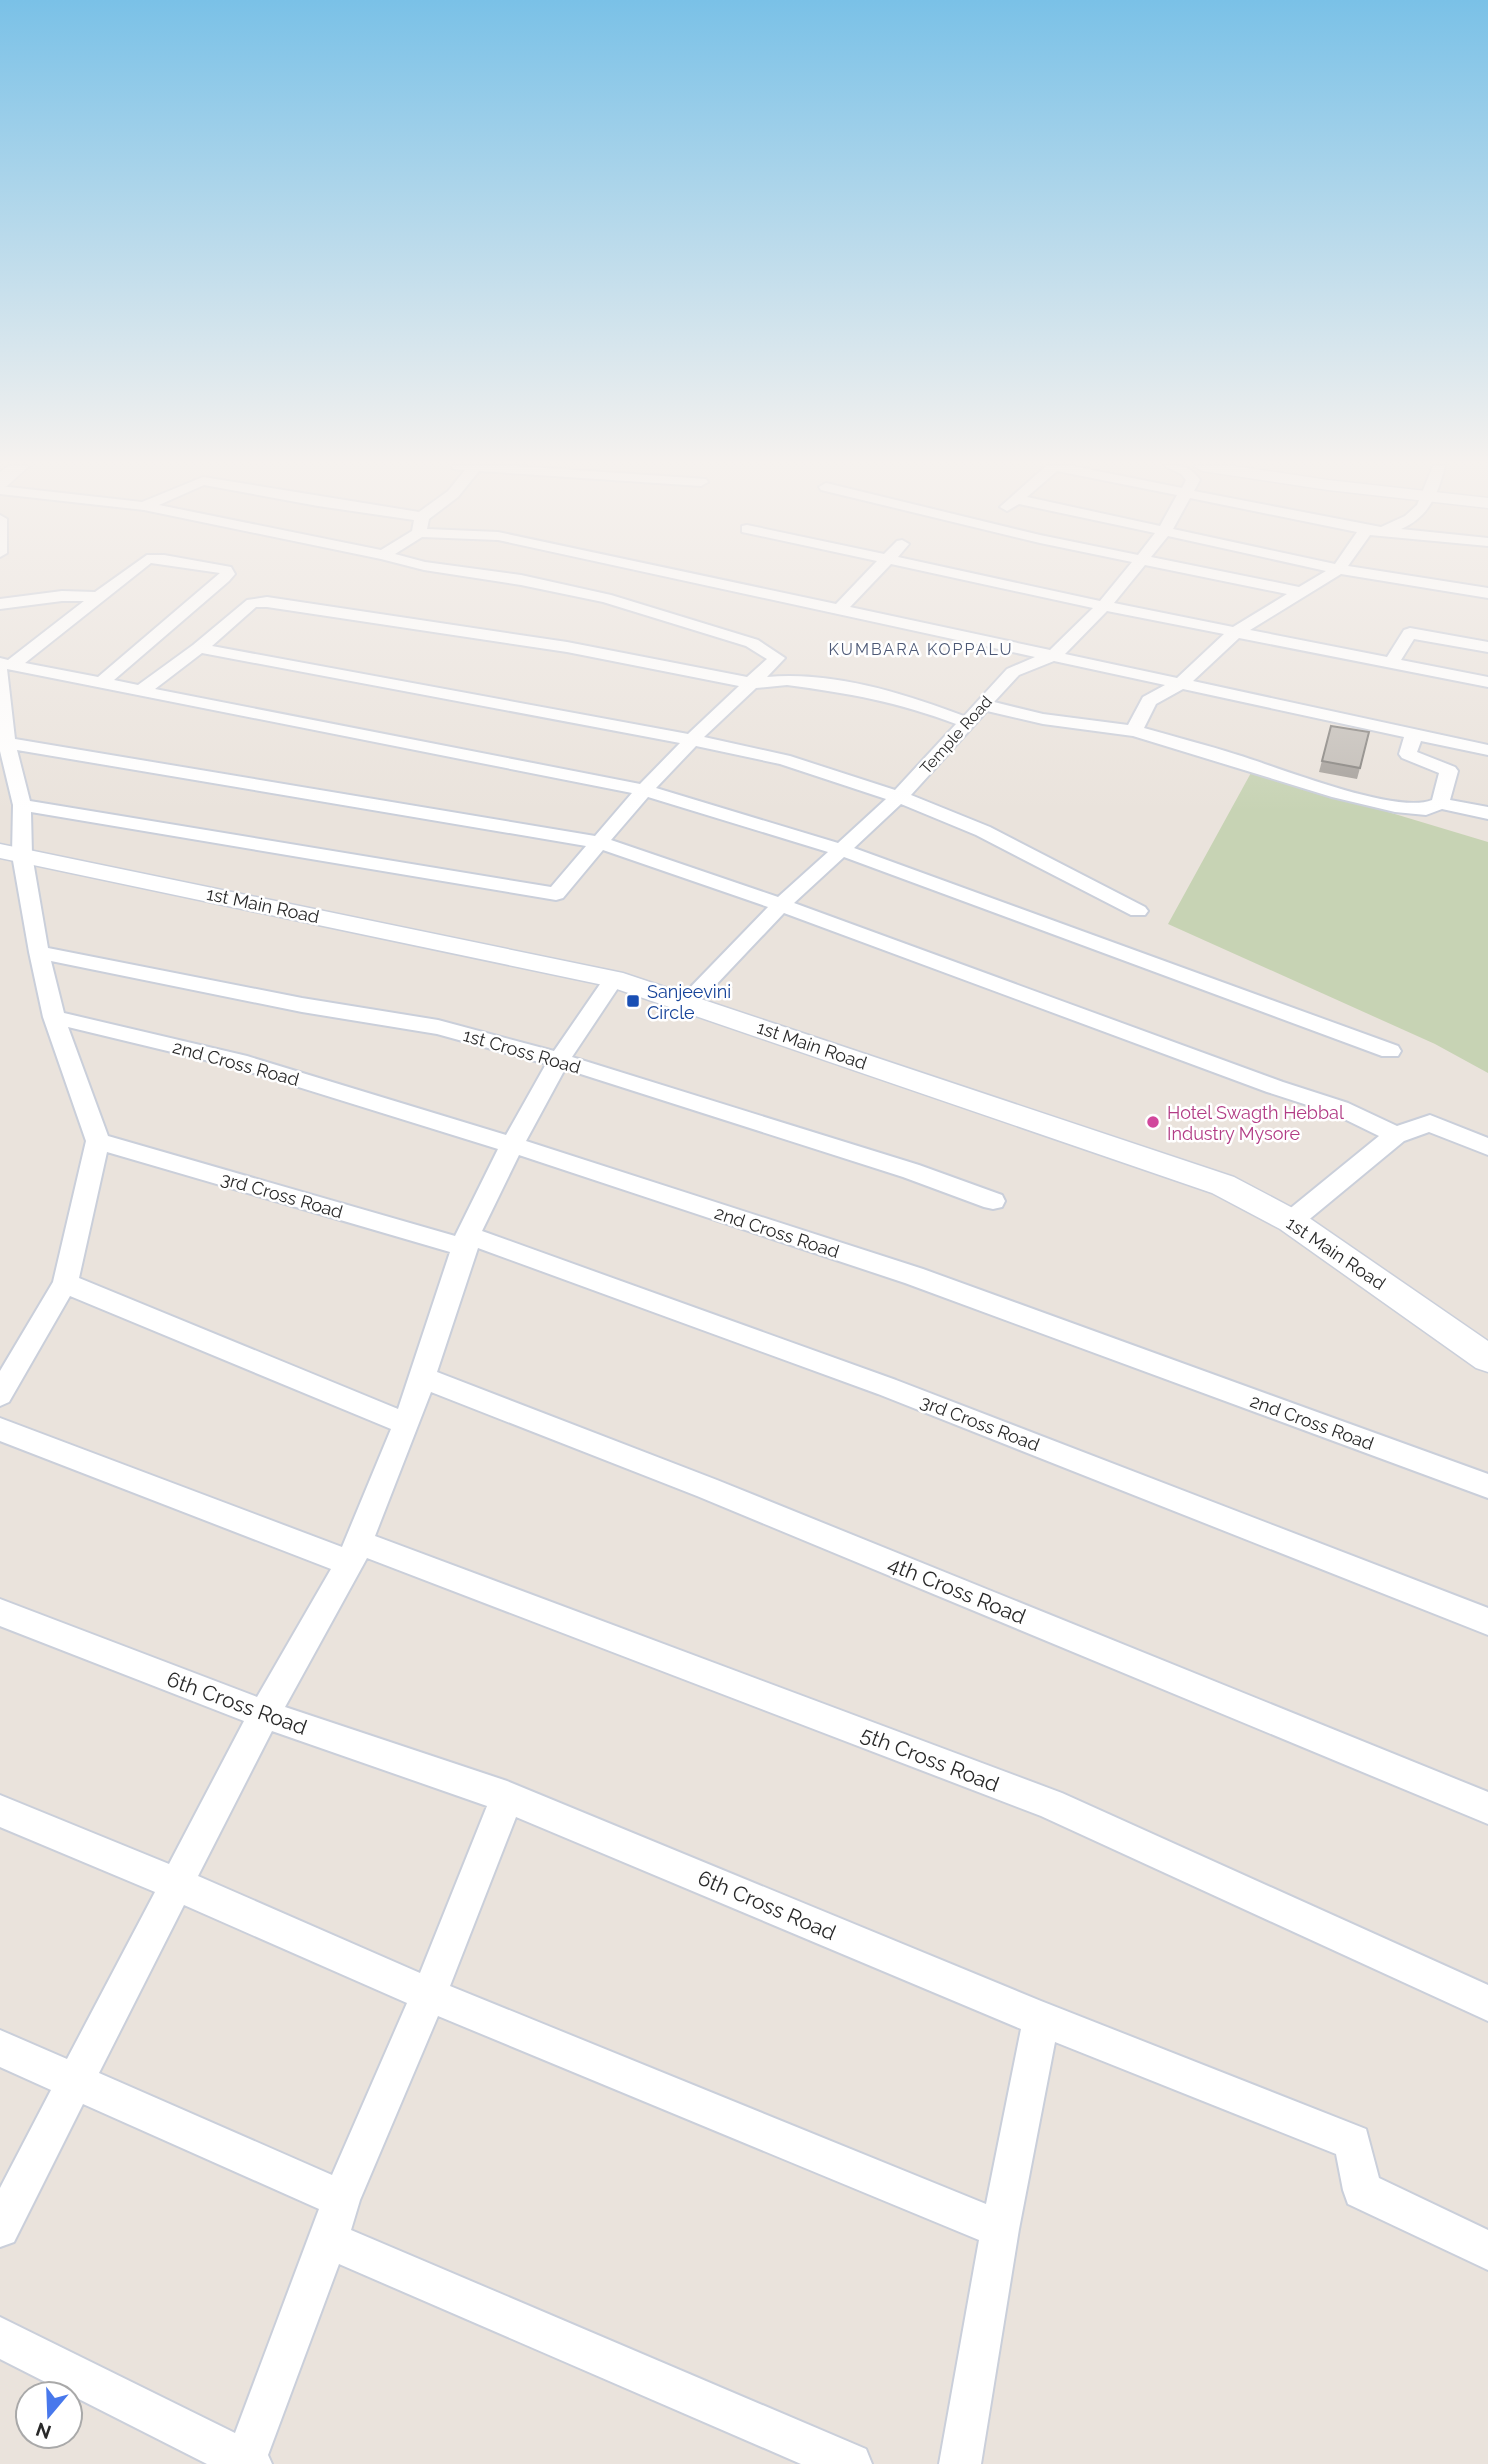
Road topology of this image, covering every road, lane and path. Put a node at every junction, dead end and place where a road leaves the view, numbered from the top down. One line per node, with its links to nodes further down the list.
1 (118, 581): 13 (street)
2 (220, 581): 23 (street)
3 (526, 581): 25 (street)
4 (705, 581): 16 (street)
5 (865, 581): 16 (street)
6 (987, 581): 15 (street)
7 (1123, 581): 15 (street, Temple Road)
8 (1248, 581): 11 (street)
9 (1321, 581): 11 (street)
10 (1413, 581): 12 (street)
11 (1300, 592): 17 (street)
12 (1488, 593)
13 (97, 597): 14 (street); 22 (street)
14 (0, 604)
15 (1104, 606): 17 (street); 20 (street, Temple Road)
16 (839, 610): 20 (street)
17 (1236, 632): 21 (street); 26 (street)
18 (1488, 647): 21 (street)
19 (199, 648): 25 (street); 27 (street); 32 (street)
20 (1054, 655): 26 (street); 28 (street, Temple Road)
21 (1391, 663): 24 (street)
22 (4, 666): 23 (street); 33 (street)
23 (102, 682): 27 (street)
24 (1488, 682)
25 (751, 683): 29 (street); 32 (street)
26 (1181, 683): 30 (street); 31 (street)
27 (141, 691): 35 (street)
28 (984, 705): 29 (street, Temple Road); 30 (street)
29 (968, 723): 36 (street, Temple Road)
30 (1134, 731): 37 (street)
31 (1414, 733): 34 (street); 37 (street)
32 (691, 740): 35 (street); 36 (street)
33 (4, 743): 38 (street); 40 (street)
34 (1488, 750)
35 (644, 790): 40 (street); 41 (street)
36 (899, 797): 41 (street, Temple Road); 44 (street)
37 (1440, 803): 39 (street)
38 (22, 805): 40 (street); 42 (street)
39 (1488, 813)
40 (601, 843): 43 (street)
41 (842, 850): 43 (street, Temple Road); 49 (street)
42 (11, 853): 45 (street); 46 (street, 1st Main Road)
43 (781, 905): 47 (street, Temple Road); 51 (street)
44 (1138, 911)
45 (39, 952): 48 (street); 50 (street, 1st Cross Road)
46 (614, 979): 47 (street, 1st Main Road); 50 (street)
47 (687, 1003): 56 (street, 1st Main Road)
48 (54, 1017): 52 (street); 53 (street, 2nd Cross Road)
49 (1390, 1051)
50 (559, 1060): 53 (street); 55 (street, 1st Cross Road)
51 (1396, 1135): 54 (street); 56 (street)
52 (98, 1141): 57 (street, 3rd Cross Road); 58 (street)
53 (512, 1145): 57 (street); 64 (street, 2nd Cross Road)
54 (1488, 1147)
55 (993, 1201)
56 (1291, 1221): 59 (street, 1st Main Road)
57 (467, 1242): 60 (street); 67 (street, 3rd Cross Road)
58 (65, 1283): 61 (street); 62 (street)
59 (1488, 1359)
60 (423, 1378): 62 (street); 70 (street, 4th Cross Road)
61 (0, 1395)
62 (407, 1424): 65 (street)
63 (0, 1429): 65 (street, 5th Cross Road)
64 (1488, 1486)
65 (355, 1553): 68 (street); 74 (street, 5th Cross Road)
66 (0, 1612): 68 (street, 6th Cross Road)
67 (1488, 1622)
68 (264, 1714): 69 (street, 6th Cross Road); 72 (street)
69 (507, 1797): 73 (street); 75 (street, 6th Cross Road)
70 (1488, 1808)
71 (0, 1811): 72 (street)
72 (176, 1884): 73 (street); 77 (street)
73 (429, 1995): 78 (street); 80 (street)
74 (1488, 2003)
75 (1041, 2019): 80 (street); 82 (street, 6th Cross Road)
76 (0, 2048): 77 (street)
77 (75, 2081): 78 (street); 79 (street)
78 (341, 2199): 81 (street)
79 (0, 2228)
80 (1000, 2229): 86 (street)
81 (328, 2240): 84 (street); 85 (street)
82 (1488, 2250)
83 (0, 2337): 84 (street)
84 (246, 2463)
85 (851, 2464)
86 (960, 2464)

